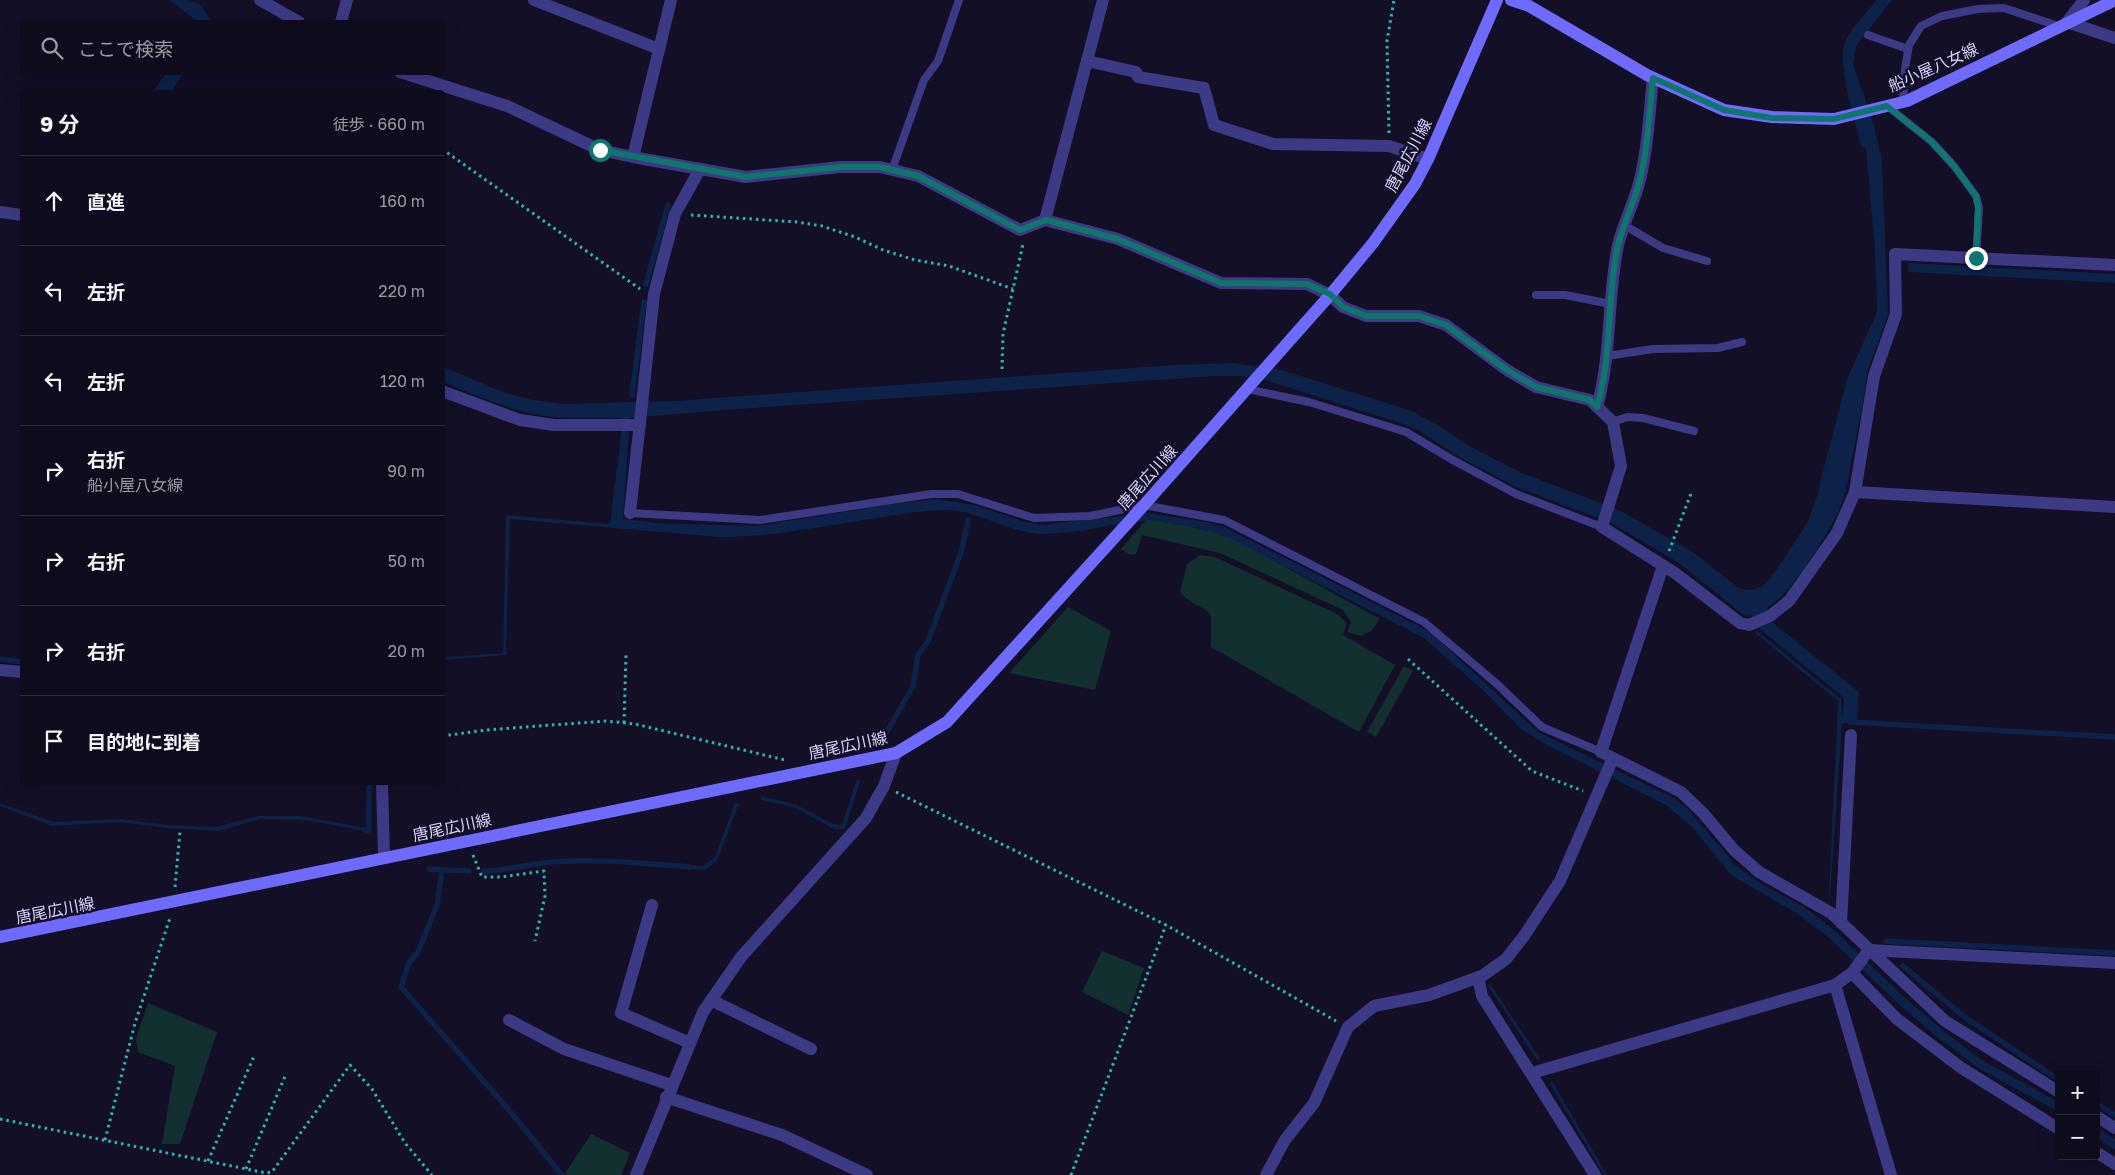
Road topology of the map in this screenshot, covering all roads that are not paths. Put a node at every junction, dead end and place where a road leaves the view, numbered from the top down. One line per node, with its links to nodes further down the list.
1 (260, 0): 12 (street)
2 (347, 0): 13 (street)
3 (534, 0): 17 (street)
4 (671, 0): 17 (street)
5 (959, 0): 27 (lane)
6 (1103, 0): 19 (street)
7 (1497, 0): 25 (main road, 唐尾広川線)
8 (1511, 0): 21 (main road, 船小屋八女線)
9 (2084, 0): 14 (street)
10 (2115, 0): 14 (main road, 船小屋八女線)
11 (2004, 4): 14 (lane); 18 (lane)
12 (295, 20)
13 (342, 20)
14 (2063, 24): 16 (street); 22 (main road, 船小屋八女線)
15 (1868, 35): 18 (lane)
16 (2115, 38)
17 (659, 49): 24 (street)
18 (1908, 49): 22 (lane)
19 (1087, 61): 25 (street); 30 (street)
20 (409, 75): 24 (street)
21 (1653, 78): 23 (main road, 船小屋八女線); 31 (street)
22 (1903, 102): 23 (main road, 船小屋八女線)
23 (1887, 106): 32 (lane)
24 (633, 157): 26 (street)
25 (1428, 159): 35 (main road, 唐尾広川線)
26 (700, 169): 27 (street); 43 (street)
27 (892, 170): 30 (street)
28 (0, 212): 29 (street)
29 (20, 214)
30 (1046, 220): 35 (street)
31 (1624, 225): 33 (lane); 37 (street)
32 (1976, 258): 34 (street); 46 (street)
33 (1707, 261)
34 (2115, 265)
35 (1330, 294): 40 (main road, 唐尾広川線); 42 (street)
36 (1536, 294): 37 (lane)
37 (1611, 304): 39 (street)
38 (1742, 342): 39 (lane)
39 (1607, 356): 42 (street)
40 (1250, 385): 48 (main road, 唐尾広川線); 50 (lane)
41 (445, 392): 43 (street)
42 (1597, 407): 44 (street)
43 (640, 422): 49 (street)
44 (1613, 422): 45 (lane); 50 (street)
45 (1694, 431)
46 (1855, 492): 47 (street); 51 (street)
47 (2115, 506)
48 (1141, 508): 49 (lane); 55 (lane); 56 (main road, 唐尾広川線)
49 (630, 513)
50 (1602, 525): 51 (street)
51 (1663, 566): 55 (street)
52 (0, 670): 53 (street)
53 (20, 672)
54 (1851, 735): 61 (street)
55 (1601, 752): 57 (street)
56 (896, 753): 59 (main road, 唐尾広川線); 67 (street)
57 (1610, 766): 61 (street); 65 (street)
58 (382, 785): 59 (street)
59 (384, 858): 62 (main road, 唐尾広川線)
60 (652, 905): 69 (street)
61 (1841, 923): 63 (street)
62 (0, 937)
63 (1861, 961): 64 (street); 66 (street); 72 (street); 75 (street)
64 (2115, 962)
65 (1478, 977): 71 (street); 81 (street)
66 (1835, 985): 71 (street); 83 (street)
67 (711, 1000): 69 (street); 70 (street)
68 (509, 1020): 73 (street)
69 (690, 1043): 73 (street)
70 (811, 1050)
71 (1532, 1073): 82 (street)
72 (2055, 1090)
73 (669, 1091): 79 (street); 80 (street)
74 (2100, 1119): 76 (street)
75 (2055, 1126)
76 (2115, 1128)
77 (2100, 1155): 78 (street)
78 (2115, 1164)
79 (636, 1175)
80 (868, 1175)
81 (1266, 1175)
82 (1596, 1175)
83 (1891, 1175)

